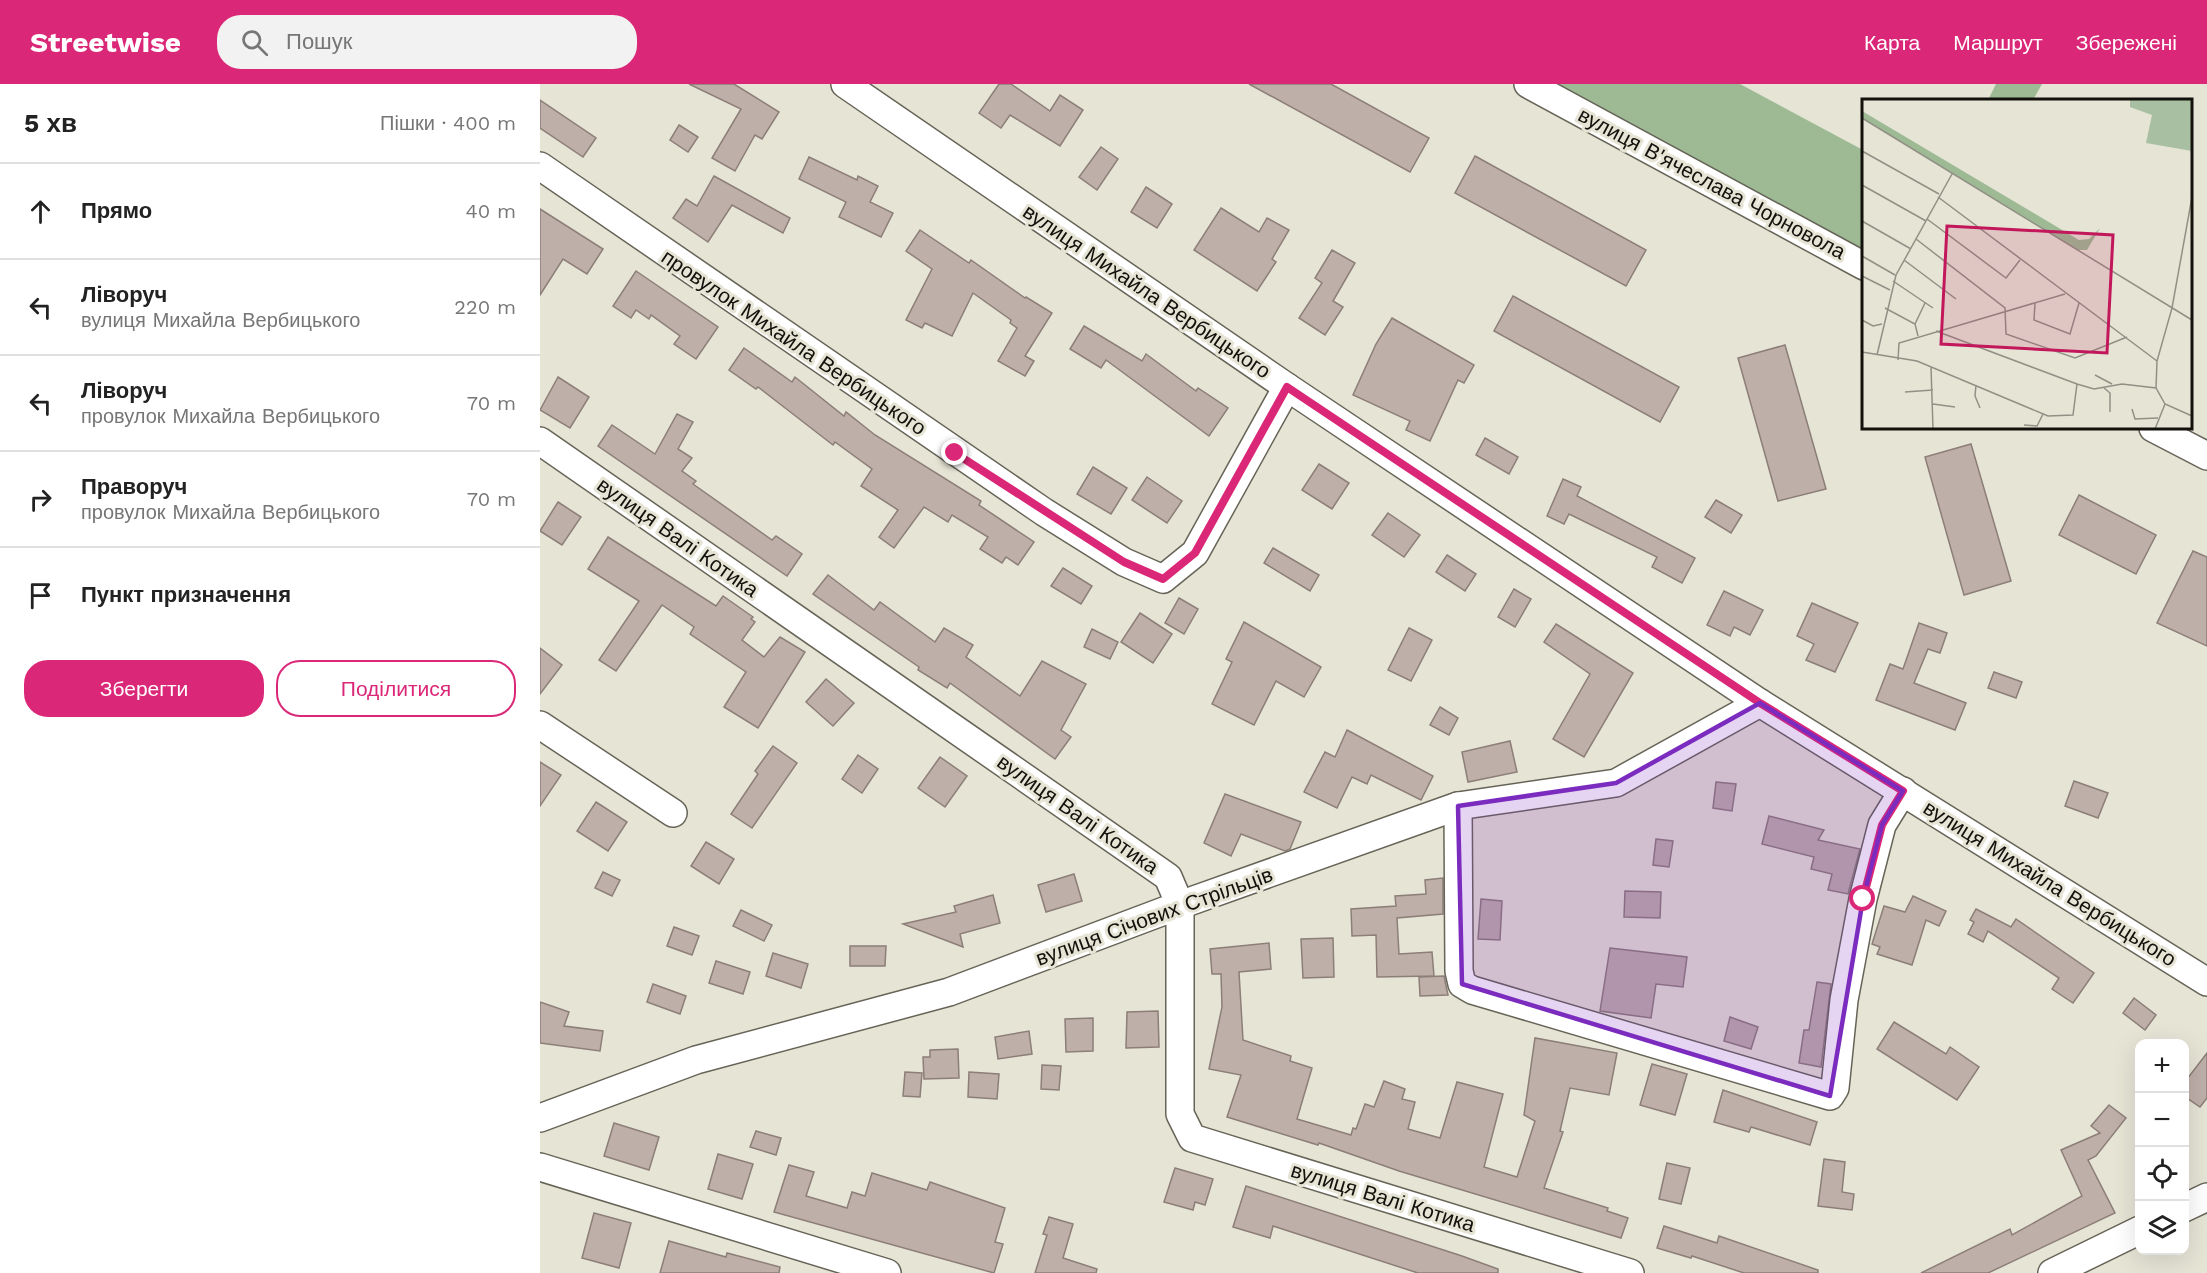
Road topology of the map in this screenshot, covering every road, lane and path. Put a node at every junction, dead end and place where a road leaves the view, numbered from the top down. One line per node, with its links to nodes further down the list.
1 (845, 84): 5 (street, вулиця Михайла Вербицького)
2 (1528, 84): 4 (street, вулиця В'ячеслава Чорновола)
3 (540, 166): 5 (street, провулок Михайла Вербицького)
4 (1860, 262)
5 (1287, 387): 9 (street, вулиця Михайла Вербицького)
6 (2155, 429): 8 (street)
7 (540, 441): 14 (street, вулиця Валі Котика)
8 (2207, 456)
9 (1760, 703): 11 (street, вулиця Михайла Вербицького); 12 (street, вулиця Січових Стрільців)
10 (540, 725): 13 (street)
11 (1903, 791): 12 (street); 15 (street, вулиця Михайла Вербицького)
12 (1458, 806): 14 (street, вулиця Січових Стрільців)
13 (673, 813)
14 (1180, 905): 16 (street, вулиця Січових Стрільців); 22 (street, вулиця Валі Котика)
15 (2207, 982)
16 (540, 1118)
17 (540, 1167): 21 (street)
18 (2207, 1197): 19 (street)
19 (2189, 1206)
20 (2135, 1232): 23 (street)
21 (887, 1273)
22 (1630, 1273)
23 (2052, 1273)

